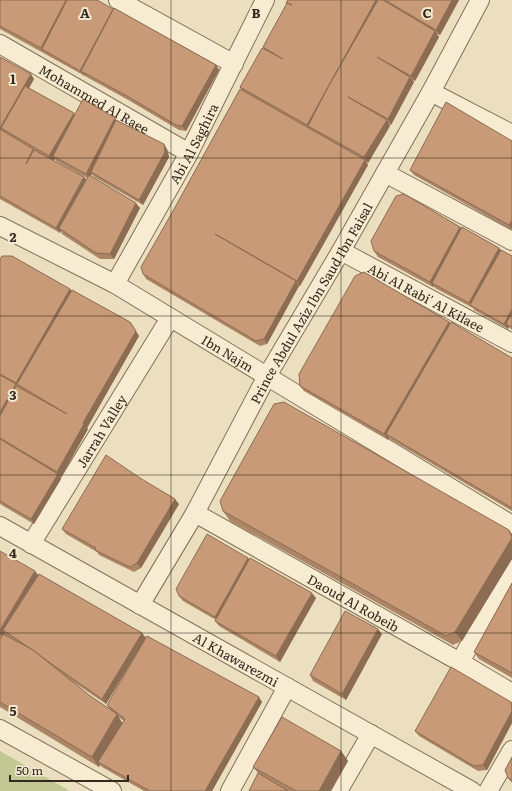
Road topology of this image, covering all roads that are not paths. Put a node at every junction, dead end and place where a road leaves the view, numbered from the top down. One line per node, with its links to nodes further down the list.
1 (118, 0): 5 (street)
2 (265, 0): 5 (street, Abi Al Saghira)
3 (480, 0): 6 (street, Prince Abdul Aziz Ibn Saud Ibn Faisal)
4 (0, 44): 8 (street, Mohammed Al Raee)
5 (234, 64): 8 (street, Abi Al Saghira)
6 (432, 92): 7 (street); 9 (street, Prince Abdul Aziz Ibn Saud Ibn Faisal)
7 (512, 134)
8 (189, 153): 13 (street, Abi Al Saghira)
9 (385, 173): 11 (street); 12 (street, Prince Abdul Aziz Ibn Saud Ibn Faisal)
10 (0, 227): 13 (street, Ibn Najm)
11 (512, 241)
12 (341, 252): 15 (street, Abi Al Rabi' Al Kilaee); 16 (street, Prince Abdul Aziz Ibn Saud Ibn Faisal)
13 (115, 284): 14 (street, Ibn Najm)
14 (170, 318): 16 (street, Ibn Najm); 20 (street, Jarrah Valley)
15 (512, 343)
16 (267, 376): 17 (street, Prince Abdul Aziz Ibn Saud Ibn Faisal); 18 (street, Ibn Najm)
17 (195, 513): 22 (street, Prince Abdul Aziz Ibn Saud Ibn Faisal); 23 (street, Daoud Al Robeib)
18 (512, 525)
19 (0, 526): 20 (street, Al Khawarezmi)
20 (31, 544): 22 (street, Al Khawarezmi)
21 (512, 570): 23 (street)
22 (140, 605): 24 (street, Al Khawarezmi)
23 (460, 662): 25 (street, Daoud Al Robeib)
24 (287, 687): 27 (street, Al Khawarezmi); 31 (street)
25 (512, 693)
26 (0, 729): 30 (street)
27 (371, 734): 29 (street, Al Khawarezmi); 32 (street)
28 (512, 750): 33 (street)
29 (464, 789)
30 (112, 791)
31 (230, 791)
32 (338, 791)
33 (488, 791)

